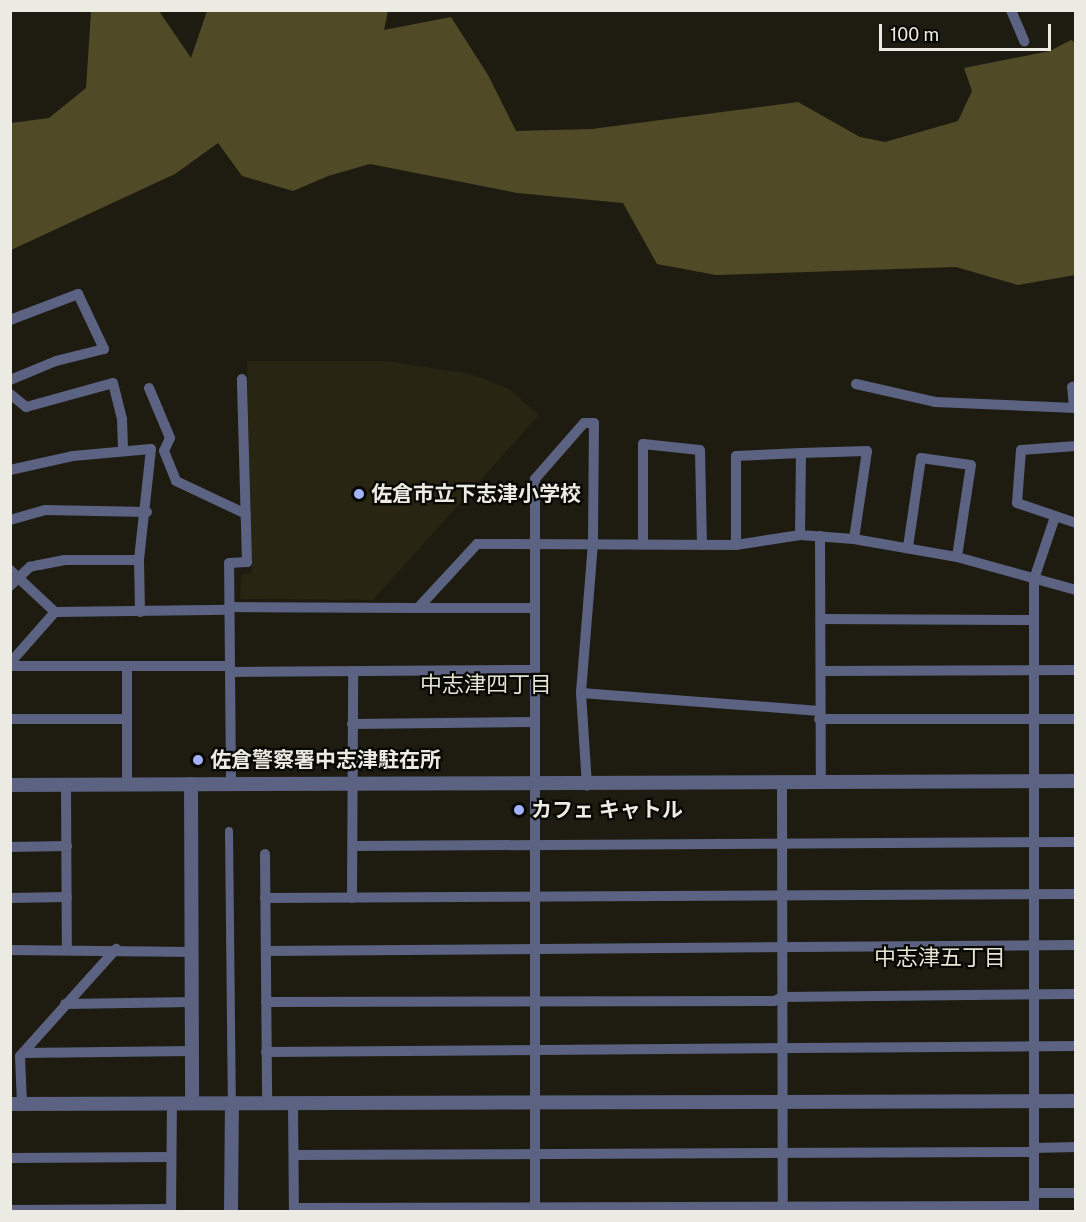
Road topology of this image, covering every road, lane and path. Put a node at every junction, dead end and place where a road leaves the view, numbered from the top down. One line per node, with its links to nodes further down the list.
1 (1011, 10): 2 (street)
2 (1024, 40)
3 (10, 320): 5 (street)
4 (242, 379): 18 (street)
5 (10, 380)
6 (856, 384): 10 (street)
7 (149, 387): 14 (street)
8 (1076, 387): 10 (street)
9 (10, 394): 13 (street)
10 (1075, 408)
11 (1076, 446): 19 (street)
12 (151, 449): 13 (street); 14 (street); 17 (street)
13 (123, 450): 16 (street)
14 (164, 451): 18 (street)
15 (801, 453): 22 (street); 24 (street); 29 (street)
16 (10, 470)
17 (147, 512): 20 (street); 32 (street)
18 (246, 514): 39 (street)
19 (1055, 517): 21 (street); 34 (street)
20 (10, 520)
21 (1076, 522)
22 (800, 535): 23 (street); 29 (street)
23 (820, 536): 24 (street); 42 (street)
24 (854, 539): 30 (street)
25 (533, 543): 26 (street); 26 (street); 37 (street); 38 (street)
26 (593, 543): 27 (street); 52 (street)
27 (643, 544): 28 (street); 28 (street)
28 (702, 545): 29 (street)
29 (736, 545)
30 (908, 547): 31 (street); 31 (street)
31 (957, 557): 34 (street)
32 (139, 560): 33 (street); 41 (street)
33 (14, 573): 35 (street); 40 (street)
34 (1034, 579): 36 (street); 43 (street)
35 (10, 586)
36 (1076, 590)
37 (418, 608): 38 (street); 39 (street)
38 (533, 608): 47 (street)
39 (229, 609): 41 (street); 46 (street)
40 (55, 612): 41 (street); 44 (street)
41 (140, 612)
42 (821, 619): 43 (street); 51 (street)
43 (1034, 620): 48 (street)
44 (10, 664): 45 (street)
45 (128, 666): 46 (street); 55 (street)
46 (230, 669): 50 (street); 65 (street)
47 (534, 670): 50 (street); 58 (street)
48 (1034, 670): 49 (street); 51 (street); 56 (street)
49 (1076, 670)
50 (352, 671): 59 (street)
51 (821, 671): 53 (street)
52 (581, 693): 53 (street); 71 (street)
53 (819, 715): 56 (street); 60 (street)
54 (10, 719): 55 (street)
55 (127, 719): 69 (street)
56 (1034, 719): 57 (street); 61 (street)
57 (1076, 719)
58 (534, 722): 59 (street); 66 (street)
59 (352, 724): 70 (street)
60 (821, 782): 61 (street); 63 (street)
61 (1034, 782): 62 (street); 73 (street)
62 (1076, 782)
63 (782, 783): 71 (street); 75 (street)
64 (191, 784): 65 (street); 69 (street); 97 (street)
65 (231, 784): 70 (street)
66 (534, 784): 70 (street); 71 (street); 76 (street)
67 (10, 785): 68 (street)
68 (66, 785): 69 (street); 77 (street)
69 (127, 785)
70 (352, 785): 78 (street)
71 (586, 786)
72 (229, 831): 120 (street)
73 (1034, 842): 74 (street); 75 (street); 81 (street)
74 (1076, 842)
75 (782, 844): 76 (street); 83 (street)
76 (534, 845): 78 (street); 85 (street)
77 (67, 846): 79 (street); 84 (street)
78 (353, 846): 88 (street)
79 (10, 847)
80 (265, 854): 87 (street)
81 (1034, 894): 82 (street); 83 (street); 89 (street)
82 (1076, 894)
83 (782, 896): 85 (street); 91 (street)
84 (67, 897): 86 (street); 95 (street)
85 (534, 897): 88 (street); 93 (street)
86 (10, 898)
87 (266, 898): 88 (street); 96 (street)
88 (352, 898)
89 (1034, 945): 90 (street); 91 (street); 98 (street)
90 (1076, 945)
91 (782, 948): 93 (street); 100 (street)
92 (116, 949): 95 (street); 97 (street); 104 (street)
93 (534, 949): 96 (street); 103 (street)
94 (10, 950): 95 (street)
95 (67, 950)
96 (266, 951): 102 (street)
97 (192, 952): 101 (street)
98 (1034, 994): 99 (street); 100 (street); 105 (street)
99 (1076, 994)
100 (783, 997): 103 (street); 107 (street)
101 (192, 1002): 104 (street); 108 (street)
102 (266, 1002): 103 (street); 109 (street)
103 (535, 1002): 110 (street)
104 (65, 1004): 111 (street)
105 (1034, 1046): 106 (street); 107 (street); 113 (street)
106 (1076, 1046)
107 (783, 1047): 110 (street); 112 (street)
108 (192, 1052): 111 (street); 115 (street)
109 (267, 1052): 110 (street); 116 (street)
110 (535, 1052): 117 (street)
111 (24, 1053): 118 (street)
112 (783, 1101): 113 (street); 117 (street); 124 (street)
113 (1034, 1101): 114 (street); 123 (street)
114 (1076, 1101)
115 (192, 1103): 119 (street); 120 (street)
116 (267, 1103): 120 (street); 121 (street)
117 (535, 1103): 121 (street); 126 (street)
118 (16, 1104): 119 (street)
119 (172, 1104): 127 (street)
120 (232, 1104): 137 (street)
121 (293, 1104): 125 (street)
122 (1076, 1147): 123 (street)
123 (1034, 1150): 124 (street); 129 (street)
124 (783, 1154): 126 (street); 131 (street)
125 (294, 1155): 126 (street); 135 (street)
126 (535, 1156): 136 (street)
127 (171, 1157): 128 (street); 134 (street)
128 (10, 1158)
129 (1034, 1193): 130 (street); 132 (street)
130 (1076, 1193)
131 (783, 1209): 132 (street); 136 (street)
132 (1034, 1209)
133 (10, 1210): 134 (street)
134 (171, 1210)
135 (294, 1210): 136 (street)
136 (535, 1210)
137 (231, 1212)

